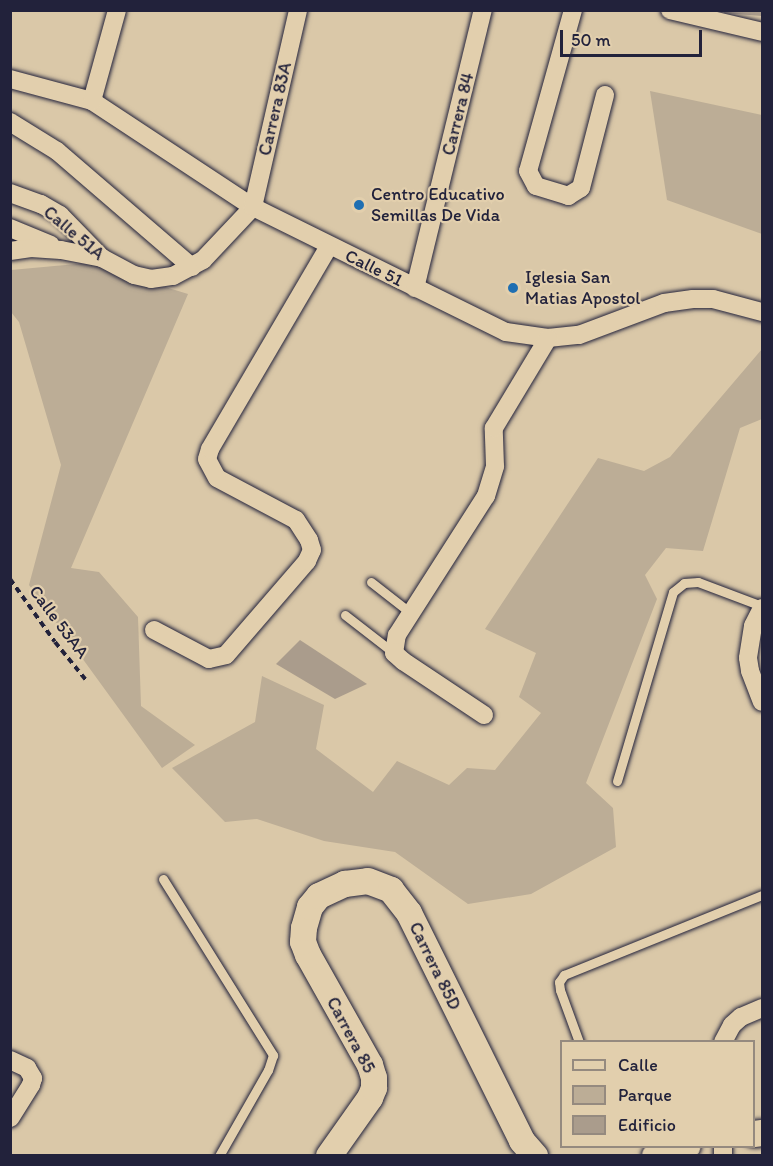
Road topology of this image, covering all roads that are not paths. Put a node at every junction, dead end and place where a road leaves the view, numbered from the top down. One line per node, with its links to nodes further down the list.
1 (117, 10): 9 (street)
2 (298, 10): 12 (street, Carrera 83A)
3 (483, 10): 19 (street, Carrera 84)
4 (573, 10): 8 (street)
5 (670, 10): 6 (street)
6 (762, 32)
7 (10, 80): 9 (street, Calle 51)
8 (605, 94)
9 (92, 101): 12 (street, Calle 51)
10 (10, 122): 18 (street)
11 (10, 193): 17 (street, Calle 51A)
12 (253, 207): 14 (street, Calle 51); 18 (street, Calle 51A)
13 (10, 228): 15 (street)
14 (329, 246): 19 (street, Calle 51); 26 (street)
15 (61, 250): 16 (street); 17 (street)
16 (10, 251)
17 (102, 258): 18 (street, Calle 51A)
18 (192, 267)
19 (415, 288): 21 (street, Calle 51)
20 (762, 312): 21 (street, Calle 51)
21 (548, 338): 24 (street)
22 (371, 582): 24 (lane)
23 (762, 607): 28 (street); 30 (lane)
24 (412, 614): 27 (street)
25 (345, 615): 27 (lane)
26 (154, 630)
27 (394, 653): 29 (street)
28 (762, 702)
29 (484, 715)
30 (617, 781)
31 (163, 879): 40 (lane)
32 (762, 895): 36 (lane)
33 (303, 942): 41 (street, Carrera 85); 42 (street, Carrera 85D)
34 (762, 1008): 35 (street)
35 (724, 1039)
36 (579, 1040)
37 (10, 1060): 38 (street)
38 (10, 1118)
39 (680, 1148): 43 (street)
40 (219, 1155)
41 (329, 1155)
42 (535, 1155)
43 (654, 1155)

